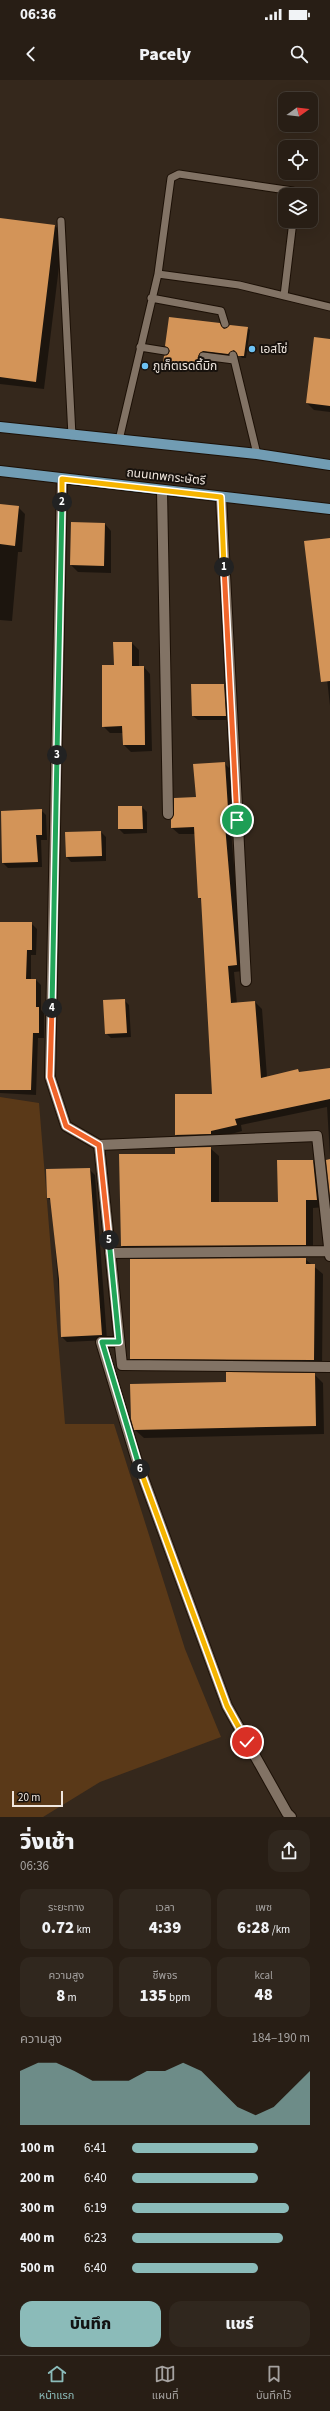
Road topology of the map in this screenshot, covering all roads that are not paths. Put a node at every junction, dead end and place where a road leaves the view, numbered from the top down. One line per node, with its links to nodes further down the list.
1 (278, 189): 4 (lane)
2 (61, 220): 13 (lane)
3 (292, 228): 5 (lane)
4 (158, 274): 5 (lane); 6 (lane)
5 (284, 296): 7 (lane)
6 (151, 298): 8 (lane); 9 (lane)
7 (330, 307)
8 (226, 324)
9 (140, 347): 10 (lane); 14 (lane)
10 (165, 351)
11 (203, 356): 15 (lane)
12 (0, 427): 13 (main road)
13 (72, 436): 14 (main road)
14 (119, 440): 15 (main road)
15 (257, 454): 16 (main road)
16 (330, 465)
17 (0, 471): 18 (main road, ถนนเทพกระษัตรี)
18 (62, 479): 19 (main road, ถนนเทพกระษัตรี); 24 (street)
19 (162, 490): 20 (main road, ถนนเทพกระษัตรี); 22 (street)
20 (221, 497): 21 (main road, ถนนเทพกระษัตรี); 23 (street)
21 (330, 509)
22 (168, 814)
23 (246, 981)
24 (99, 1145): 25 (street); 26 (street)
25 (330, 1251): 26 (street); 27 (street)
26 (110, 1252): 28 (street)
27 (330, 1256)
28 (119, 1342): 29 (street); 30 (street)
29 (330, 1367)
30 (292, 1817)

